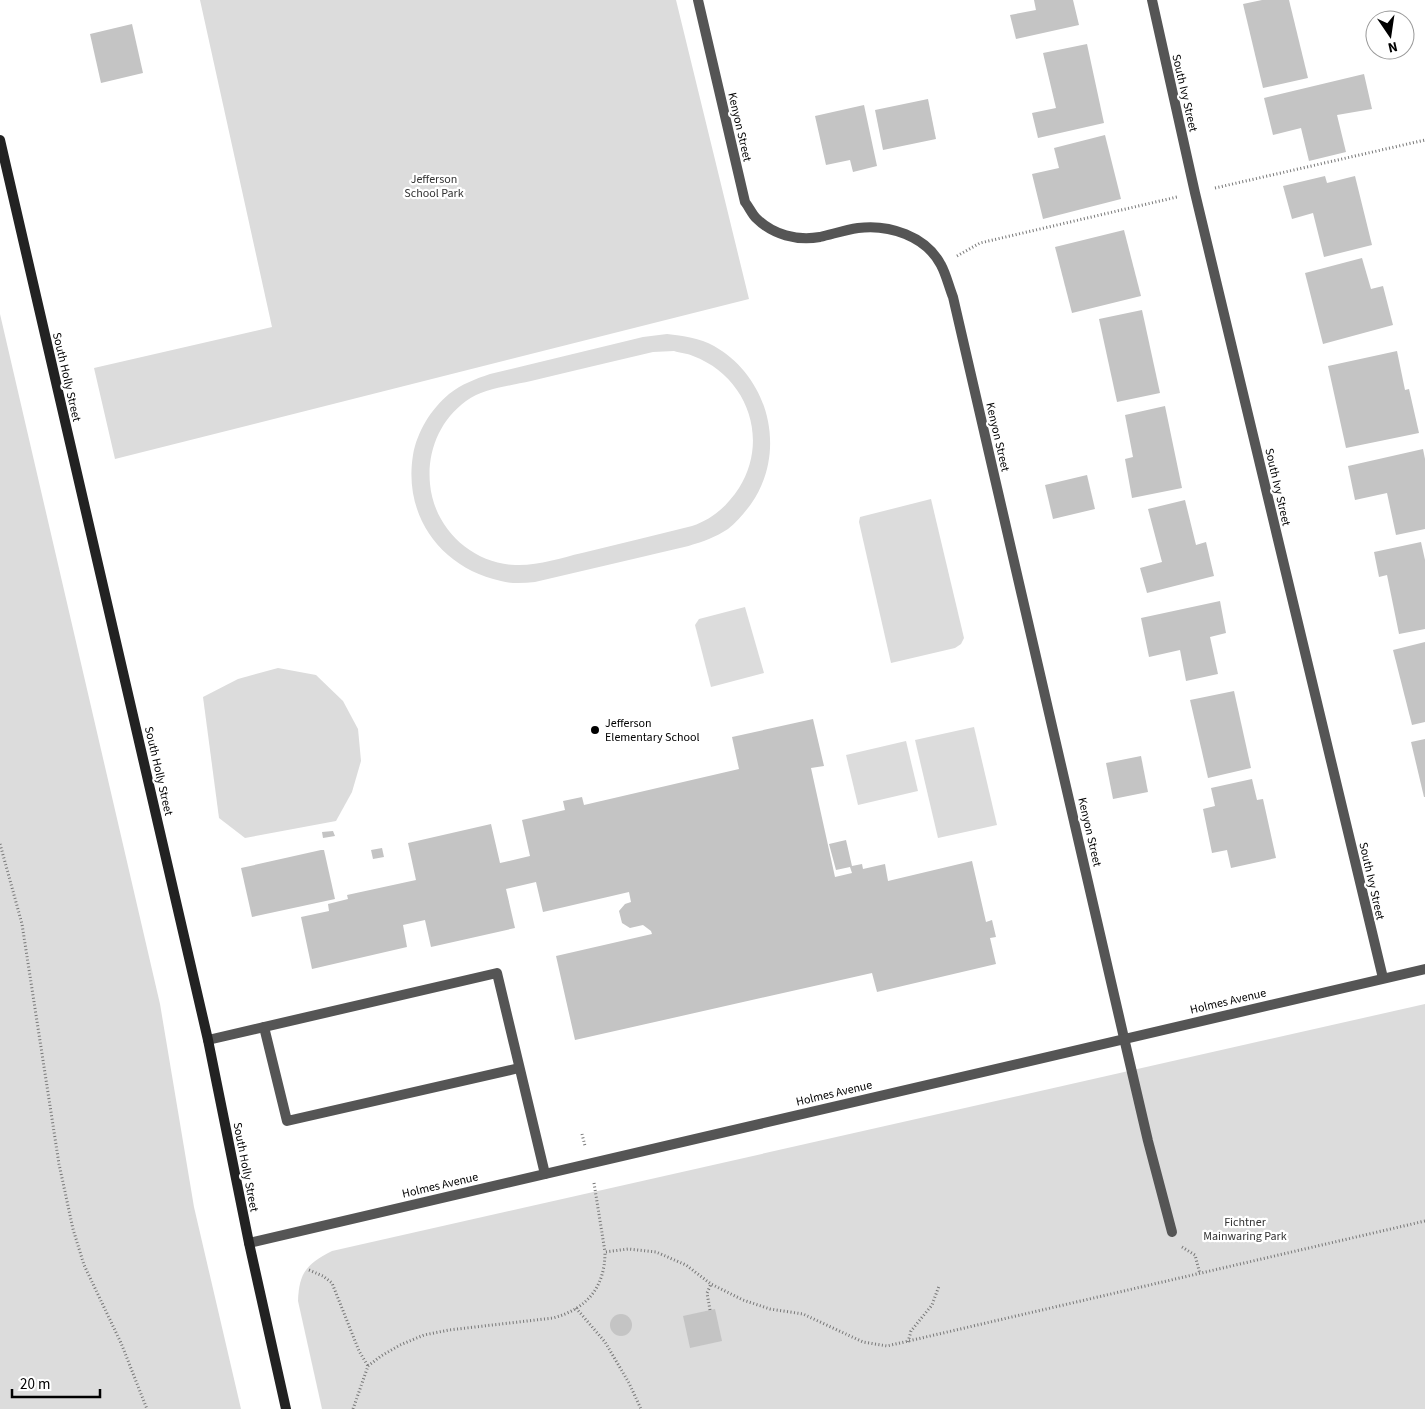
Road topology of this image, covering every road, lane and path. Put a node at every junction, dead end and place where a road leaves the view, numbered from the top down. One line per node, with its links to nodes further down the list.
1 (698, 0): 8 (street, Kenyon Street)
2 (1152, 0): 6 (street, South Ivy Street)
3 (0, 140): 9 (street, South Holly Street)
4 (0, 844): 26 (path)
5 (1425, 969): 6 (street, Holmes Avenue)
6 (1383, 978): 8 (street, Holmes Avenue)
7 (264, 1027): 9 (street); 10 (street); 10 (street)
8 (1124, 1038): 12 (street, Holmes Avenue); 15 (street, Kenyon Street)
9 (208, 1040): 16 (street, South Holly Street)
10 (519, 1068): 13 (street)
11 (582, 1134): 12 (path)
12 (589, 1163): 13 (street, Holmes Avenue); 17 (path)
13 (545, 1174): 16 (street, Holmes Avenue)
14 (1425, 1221): 19 (path)
15 (1172, 1232): 19 (path)
16 (249, 1243): 27 (street, South Holly Street)
17 (605, 1252): 20 (path); 22 (path)
18 (310, 1270): 25 (path)
19 (1200, 1274): 24 (path)
20 (711, 1284): 23 (path); 24 (path)
21 (939, 1286): 24 (path)
22 (576, 1308): 25 (path); 29 (path)
23 (710, 1310)
24 (908, 1342)
25 (368, 1366): 28 (path)
26 (147, 1409)
27 (286, 1409)
28 (353, 1409)
29 (641, 1409)

